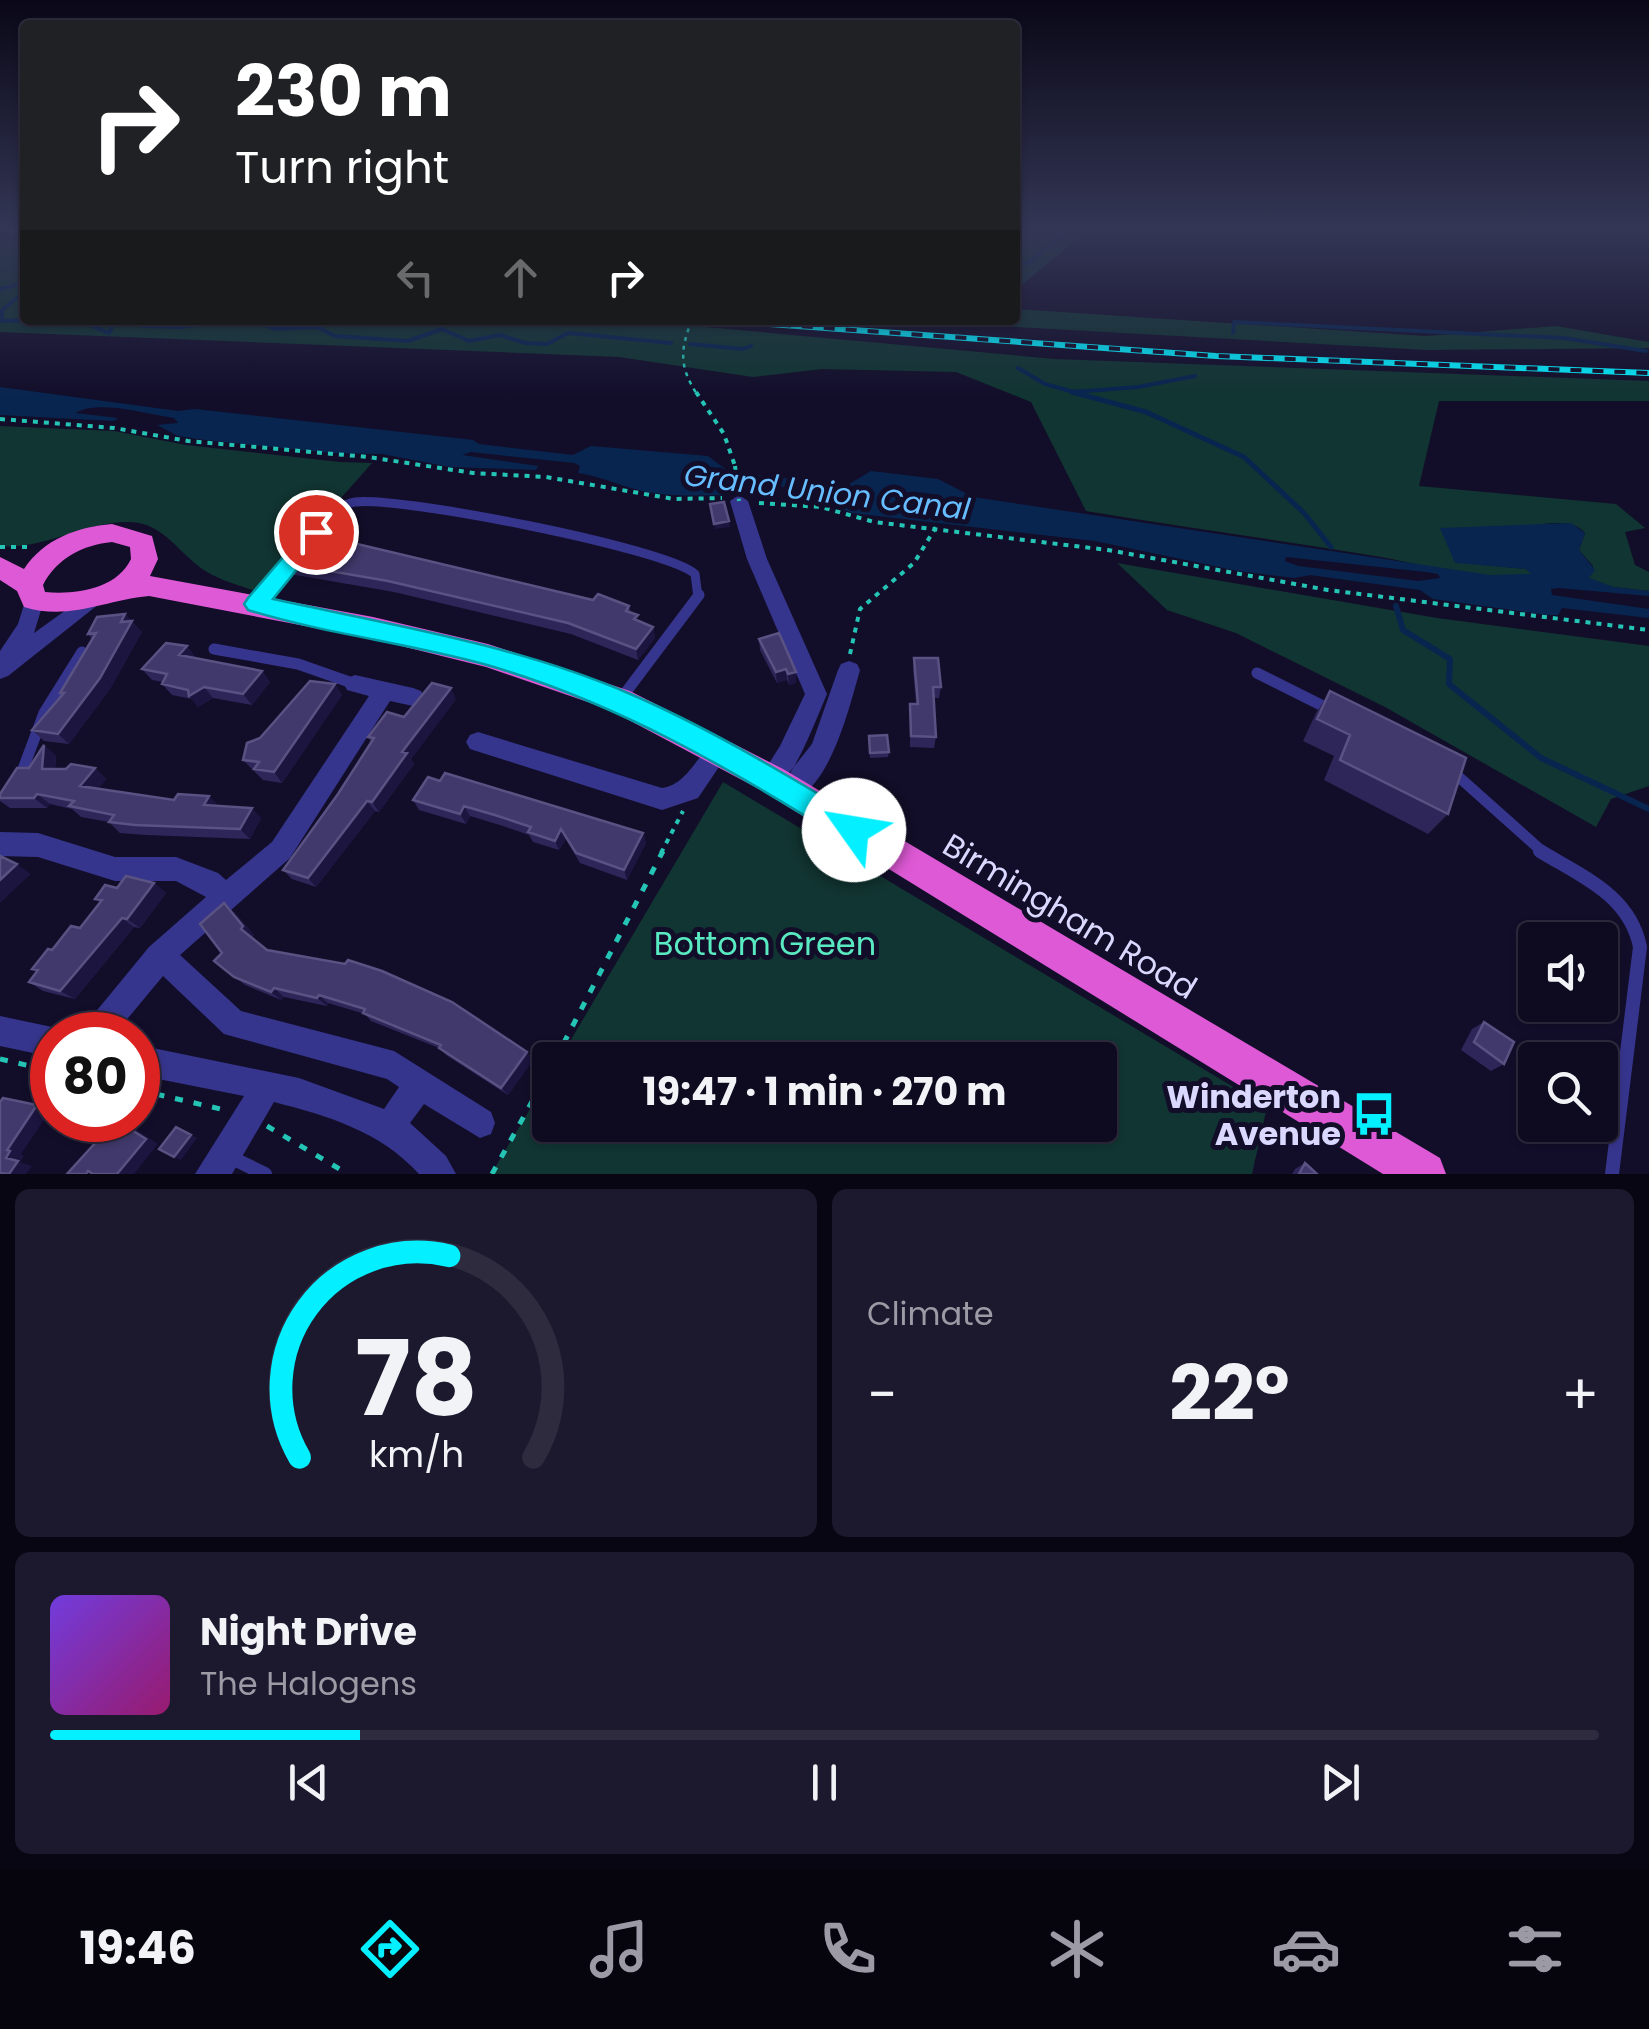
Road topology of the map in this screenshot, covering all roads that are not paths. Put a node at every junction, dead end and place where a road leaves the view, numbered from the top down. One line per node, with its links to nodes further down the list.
1 (745, 500): 23 (street)
2 (44, 550): 3 (highway, Birmingham Road); 4 (highway, Birmingham Road); 6 (highway, Birmingham Road)
3 (146, 550): 7 (highway); 8 (highway, Birmingham Road)
4 (0, 555)
5 (0, 568): 6 (highway, Birmingham Road)
6 (31, 592): 7 (highway, Birmingham Road); 12 (street)
7 (105, 594): 8 (highway, Birmingham Road); 12 (street)
8 (215, 596): 9 (highway, Birmingham Road)
9 (256, 604): 18 (highway, Birmingham Road); 18 (lane)
10 (214, 649): 15 (lane)
11 (82, 652): 24 (lane)
12 (0, 669)
13 (849, 670): 23 (street)
14 (1257, 673): 19 (lane)
15 (355, 684): 16 (street)
16 (385, 690): 17 (street); 26 (street)
17 (413, 696)
18 (619, 700): 21 (highway, Birmingham Road)
19 (1342, 715)
20 (478, 742): 21 (street)
21 (717, 752): 23 (highway, Birmingham Road)
22 (1444, 766): 40 (lane)
23 (780, 785): 37 (highway, Birmingham Road)
24 (8, 794)
25 (0, 844): 26 (street)
26 (227, 898): 27 (street)
27 (159, 957): 28 (street); 32 (street)
28 (114, 1012)
29 (0, 1030): 30 (street)
30 (30, 1037)
31 (160, 1065): 33 (street)
32 (420, 1082): 34 (street); 35 (street)
33 (266, 1087): 35 (street); 36 (street)
34 (480, 1123)
35 (390, 1128): 39 (street)
36 (219, 1165): 38 (lane)
37 (1409, 1170)
38 (265, 1174)
39 (440, 1174)
40 (1612, 1174)

